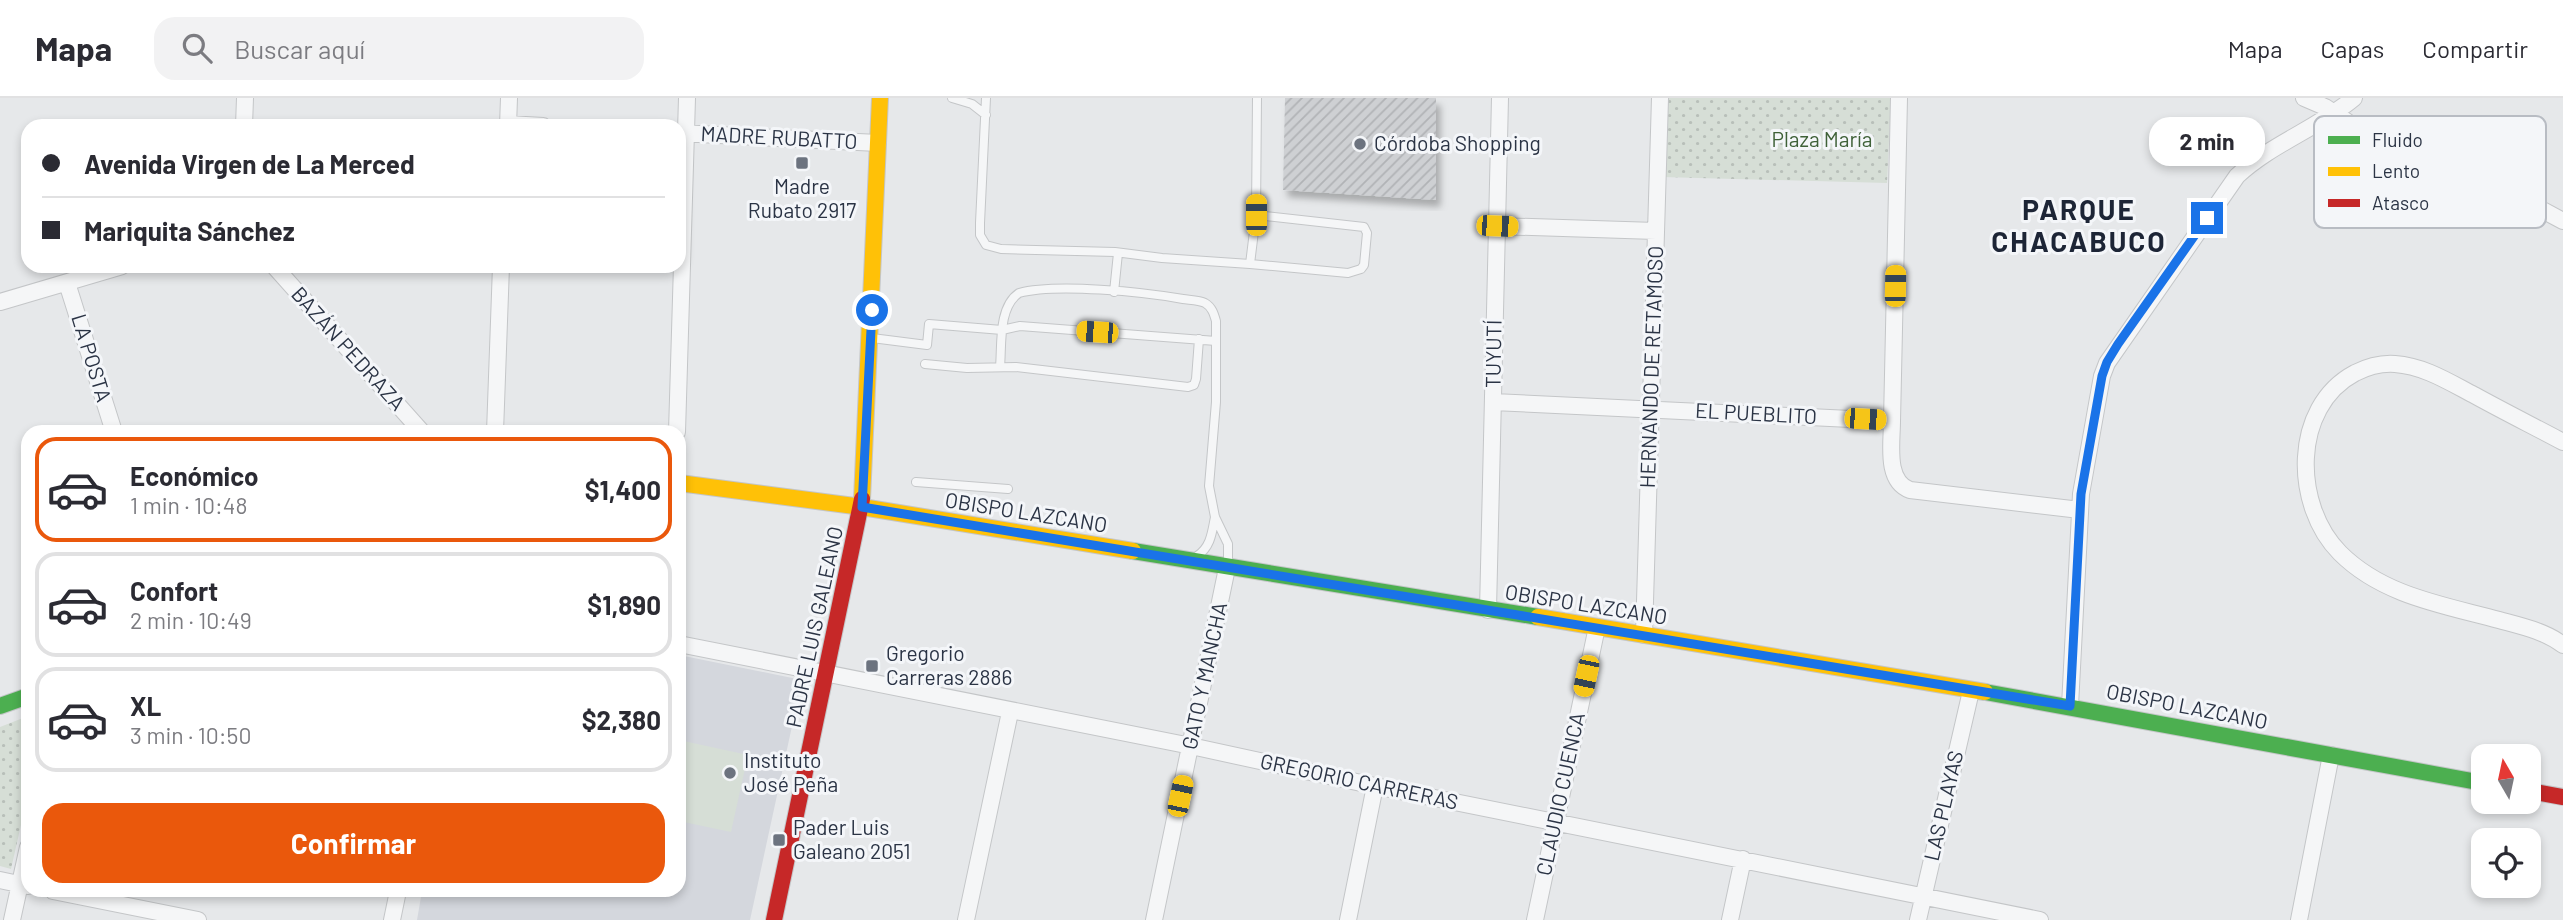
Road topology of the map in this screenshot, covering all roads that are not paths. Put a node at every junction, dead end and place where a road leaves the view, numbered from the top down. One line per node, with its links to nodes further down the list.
1 (245, 98): 17 (street)
2 (509, 98): 18 (street)
3 (687, 98): 19 (street)
4 (880, 98): 22 (main road, PADRE LUIS GALEANO)
5 (952, 98): 14 (lane)
6 (986, 98): 14 (lane)
7 (1257, 98): 24 (lane)
8 (1500, 98): 26 (street, TUYUTÍ)
9 (1660, 98): 27 (street, HERNANDO DE RETAMOSO)
10 (1899, 98): 45 (street)
11 (2304, 98): 13 (street)
12 (2354, 98): 13 (street)
13 (2335, 114): 15 (street); 16 (street)
14 (986, 115): 28 (lane)
15 (2332, 116)
16 (2338, 116)
17 (244, 119)
18 (508, 119)
19 (684, 119)
20 (2314, 126): 55 (street)
21 (686, 133): 22 (street, MADRE RUBATTO)
22 (878, 143): 38 (main road, PADRE LUIS GALEANO)
23 (2546, 212): 25 (street)
24 (1256, 215): 29 (lane); 29 (lane)
25 (2563, 221)
26 (1497, 226): 27 (street); 43 (street, TUYUTÍ)
27 (1656, 231): 44 (street, HERNANDO DE RETAMOSO)
28 (1118, 253): 29 (lane); 35 (lane)
29 (1250, 264)
30 (99, 273): 34 (street)
31 (280, 273): 47 (street, BAZÁN PEDRAZA)
32 (501, 273): 48 (street)
33 (680, 273): 49 (street)
34 (67, 283): 36 (street); 46 (street, LA POSTA)
35 (1114, 292): 37 (lane); 40 (lane, GATO Y MANCHA)
36 (0, 302)
37 (1002, 330): 38 (lane); 39 (lane); 42 (lane)
38 (870, 337): 54 (main road, PADRE LUIS GALEANO)
39 (1199, 340): 40 (lane); 42 (lane)
40 (1216, 341): 56 (lane, GATO Y MANCHA)
41 (925, 364): 42 (lane)
42 (1000, 367)
43 (1493, 402): 44 (street, EL PUEBLITO); 59 (street, TUYUTÍ)
44 (1650, 410): 45 (street, EL PUEBLITO); 61 (street, HERNANDO DE RETAMOSO)
45 (1892, 421): 55 (street)
46 (112, 425)
47 (416, 425)
48 (495, 425)
49 (677, 425)
50 (2563, 442): 63 (street)
51 (916, 482): 53 (lane)
52 (686, 485): 54 (main road, OBISPO LAZCANO)
53 (1008, 489)
54 (862, 507): 57 (main road, OBISPO LAZCANO); 64 (main road, PADRE LUIS GALEANO)
55 (2080, 510): 68 (street)
56 (1215, 517): 57 (lane, GATO Y MANCHA); 58 (lane, GATO Y MANCHA)
57 (1188, 561): 58 (main road, OBISPO LAZCANO)
58 (1227, 568): 59 (main road, OBISPO LAZCANO); 70 (street, GATO Y MANCHA)
59 (1488, 610): 60 (main road, OBISPO LAZCANO)
60 (1597, 627): 61 (main road, OBISPO LAZCANO); 76 (street, CLAUDIO CUENCA)
61 (1644, 635): 65 (main road, OBISPO LAZCANO)
62 (686, 645): 64 (street, GREGORIO CARRERAS)
63 (2563, 645)
64 (826, 675): 69 (street, GREGORIO CARRERAS); 87 (main road, PADRE LUIS GALEANO)
65 (1971, 691): 68 (main road, OBISPO LAZCANO); 83 (street, LAS PLAYAS)
66 (21, 698): 67 (main road)
67 (0, 706)
68 (2070, 706): 71 (main road, OBISPO LAZCANO)
69 (1010, 712): 70 (street, GREGORIO CARRERAS); 88 (street)
70 (1191, 746): 73 (street, GREGORIO CARRERAS); 89 (street, GATO Y MANCHA)
71 (2331, 755): 72 (main road, OBISPO LAZCANO); 95 (street)
72 (2471, 781)
73 (1375, 786): 76 (street, GREGORIO CARRERAS); 90 (street)
74 (2541, 793): 75 (main road)
75 (2563, 797)
76 (1555, 822): 77 (street, GREGORIO CARRERAS); 91 (street, CLAUDIO CUENCA)
77 (1743, 859): 83 (street, GREGORIO CARRERAS); 92 (street)
78 (0, 880): 79 (street)
79 (21, 884)
80 (21, 894): 84 (street)
81 (83, 897): 85 (street)
82 (397, 897): 86 (street)
83 (1922, 897): 93 (street, LAS PLAYAS); 94 (street, GREGORIO CARRERAS)
84 (12, 920)
85 (198, 920)
86 (392, 920)
87 (774, 920)
88 (966, 920)
89 (1154, 920)
90 (1348, 920)
91 (1535, 920)
92 (1730, 920)
93 (1918, 920)
94 (2040, 920)
95 (2299, 920)

